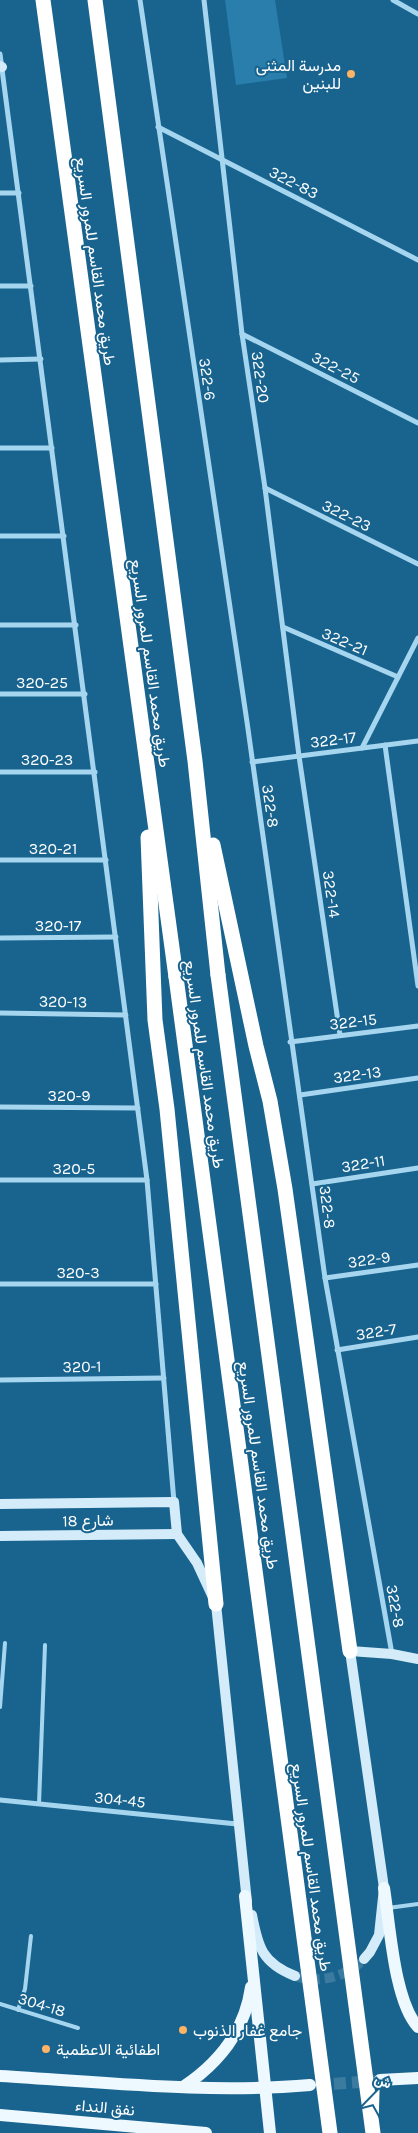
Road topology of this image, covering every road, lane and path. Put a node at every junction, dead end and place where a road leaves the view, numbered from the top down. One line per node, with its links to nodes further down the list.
1 (43, 0): 38 (highway, طريق محمد القاسم للمرور السريع)
2 (95, 0): 40 (highway, طريق محمد القاسم للمرور السريع)
3 (140, 0): 11 (street, 322-6)
4 (204, 0): 12 (street, 322-20)
5 (393, 0): 6 (street)
6 (417, 11)
7 (0, 54): 8 (street)
8 (1, 67): 10 (street)
9 (0, 112): 10 (street)
10 (8, 112): 14 (street)
11 (158, 127): 12 (street, 322-83); 41 (street, 322-6)
12 (224, 160): 15 (street, 322-83); 18 (street, 322-20)
13 (0, 193): 14 (street)
14 (18, 193): 17 (street)
15 (418, 260)
16 (0, 286): 17 (street)
17 (31, 286): 19 (street)
18 (242, 334): 21 (street, 322-25); 24 (street, 322-20)
19 (41, 359): 20 (street); 23 (street)
20 (0, 360)
21 (418, 423)
22 (0, 448): 23 (street)
23 (52, 448): 26 (street)
24 (265, 488): 27 (street, 322-23); 30 (street, 322-20)
25 (0, 536): 26 (street)
26 (64, 536): 29 (street)
27 (418, 564)
28 (0, 625): 29 (street)
29 (76, 625): 34 (street)
30 (283, 628): 32 (street, 322-21); 39 (street, 322-20)
31 (418, 638): 32 (street)
32 (398, 677): 37 (street)
33 (0, 694): 34 (street, 320-25)
34 (85, 694): 43 (street)
35 (418, 741): 36 (street, 322-17)
36 (385, 745): 37 (street, 322-17); 48 (street)
37 (362, 748): 39 (street, 322-17)
38 (145, 750): 74 (highway); 105 (highway, طريق محمد القاسم للمرور السريع, bridge)
39 (299, 756): 41 (street, 322-17); 52 (street, 322-14)
40 (195, 761): 77 (highway); 106 (highway, طريق محمد القاسم للمرور السريع, bridge)
41 (252, 762): 53 (street, 322-8)
42 (0, 772): 43 (street, 320-23)
43 (95, 772): 45 (street)
44 (0, 860): 45 (street, 320-21)
45 (106, 860): 46 (street)
46 (116, 937): 47 (street, 320-17); 50 (street)
47 (0, 938)
48 (418, 986)
49 (0, 1013): 50 (street, 320-13)
50 (126, 1015): 57 (street)
51 (418, 1026): 52 (street, 322-15)
52 (340, 1035): 53 (street, 322-15)
53 (290, 1042): 55 (street, 322-8)
54 (418, 1078): 55 (street, 322-13)
55 (300, 1095): 61 (street, 322-8)
56 (0, 1108): 57 (street, 320-9)
57 (138, 1108): 60 (street)
58 (418, 1168): 61 (street, 322-11)
59 (0, 1180): 60 (street, 320-5)
60 (148, 1180): 65 (street)
61 (312, 1184): 63 (street, 322-8)
62 (418, 1264): 63 (street, 322-9)
63 (324, 1278): 67 (street, 322-8)
64 (0, 1284): 65 (street, 320-3)
65 (156, 1284): 68 (street)
66 (418, 1337): 67 (street, 322-7)
67 (337, 1350): 78 (street, 322-8)
68 (164, 1378): 69 (street, 320-1); 70 (street)
69 (0, 1380)
70 (174, 1502): 71 (street, شارع 18); 72 (street)
71 (0, 1504)
72 (177, 1534): 73 (street, شارع 18); 74 (street)
73 (0, 1536)
74 (216, 1604): 83 (street)
75 (5, 1643): 80 (lane)
76 (46, 1645): 82 (lane)
77 (350, 1651): 78 (street); 84 (street)
78 (392, 1654): 79 (street)
79 (418, 1659)
80 (0, 1706)
81 (0, 1800): 82 (street, 304-45)
82 (39, 1804): 83 (street, 304-45)
83 (238, 1824): 85 (street)
84 (384, 1888): 87 (main road); 89 (street)
85 (245, 1896): 90 (main road); 91 (street)
86 (418, 1904): 87 (lane)
87 (388, 1908): 94 (main road)
88 (30, 1936): 93 (lane)
89 (364, 1959)
90 (253, 1974): 100 (main road); 101 (main road)
91 (295, 1976)
92 (0, 2004): 93 (lane, 304-18)
93 (18, 2010): 95 (lane, 304-18)
94 (418, 2027)
95 (78, 2028)
96 (0, 2076): 100 (main road)
97 (418, 2078): 98 (main road)
98 (380, 2080)
99 (310, 2086): 101 (main road)
100 (183, 2087): 101 (main road)
101 (266, 2089): 104 (main road)
102 (0, 2115): 103 (main road, نفق النداء)
103 (206, 2133)
104 (270, 2133)
105 (330, 2133)
106 (373, 2133)

